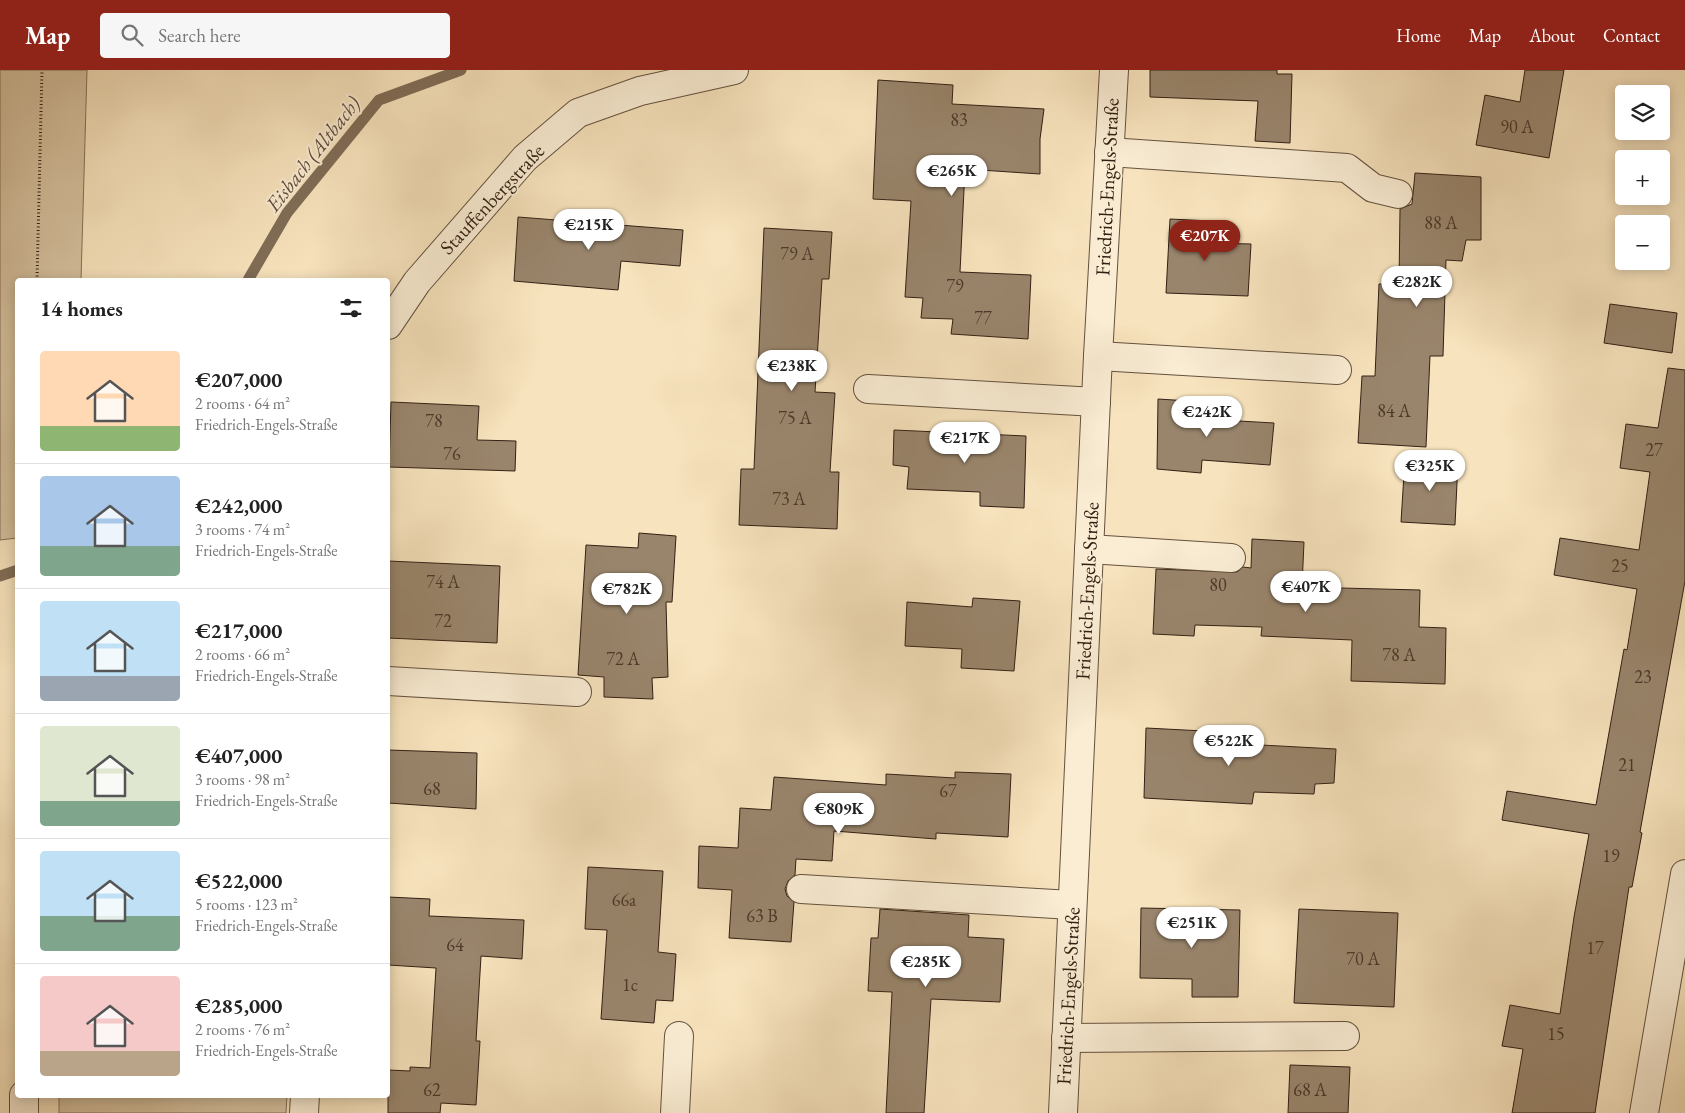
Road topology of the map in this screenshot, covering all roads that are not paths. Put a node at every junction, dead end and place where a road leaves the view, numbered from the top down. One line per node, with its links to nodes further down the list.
1 (734, 70): 5 (street, Stauffenbergstraße)
2 (1114, 70): 3 (street, Friedrich-Engels-Straße)
3 (1110, 152): 4 (street); 6 (street, Friedrich-Engels-Straße)
4 (1398, 194)
5 (390, 322)
6 (1098, 356): 7 (street); 9 (street, Friedrich-Engels-Straße)
7 (1337, 370)
8 (868, 389): 9 (street)
9 (1096, 402): 10 (street, Friedrich-Engels-Straße)
10 (1089, 549): 11 (street); 16 (street, Friedrich-Engels-Straße)
11 (1231, 558)
12 (390, 681): 13 (street)
13 (577, 692)
14 (1685, 874): 26 (street)
15 (801, 889): 16 (street)
16 (1072, 905): 19 (street, Friedrich-Engels-Straße)
17 (679, 1036): 24 (street)
18 (1345, 1036): 19 (street)
19 (1066, 1038): 25 (street, Friedrich-Engels-Straße)
20 (24, 1098): 22 (street)
21 (305, 1098): 23 (street)
22 (24, 1113)
23 (304, 1113)
24 (675, 1113)
25 (1063, 1113)
26 (1644, 1113)

